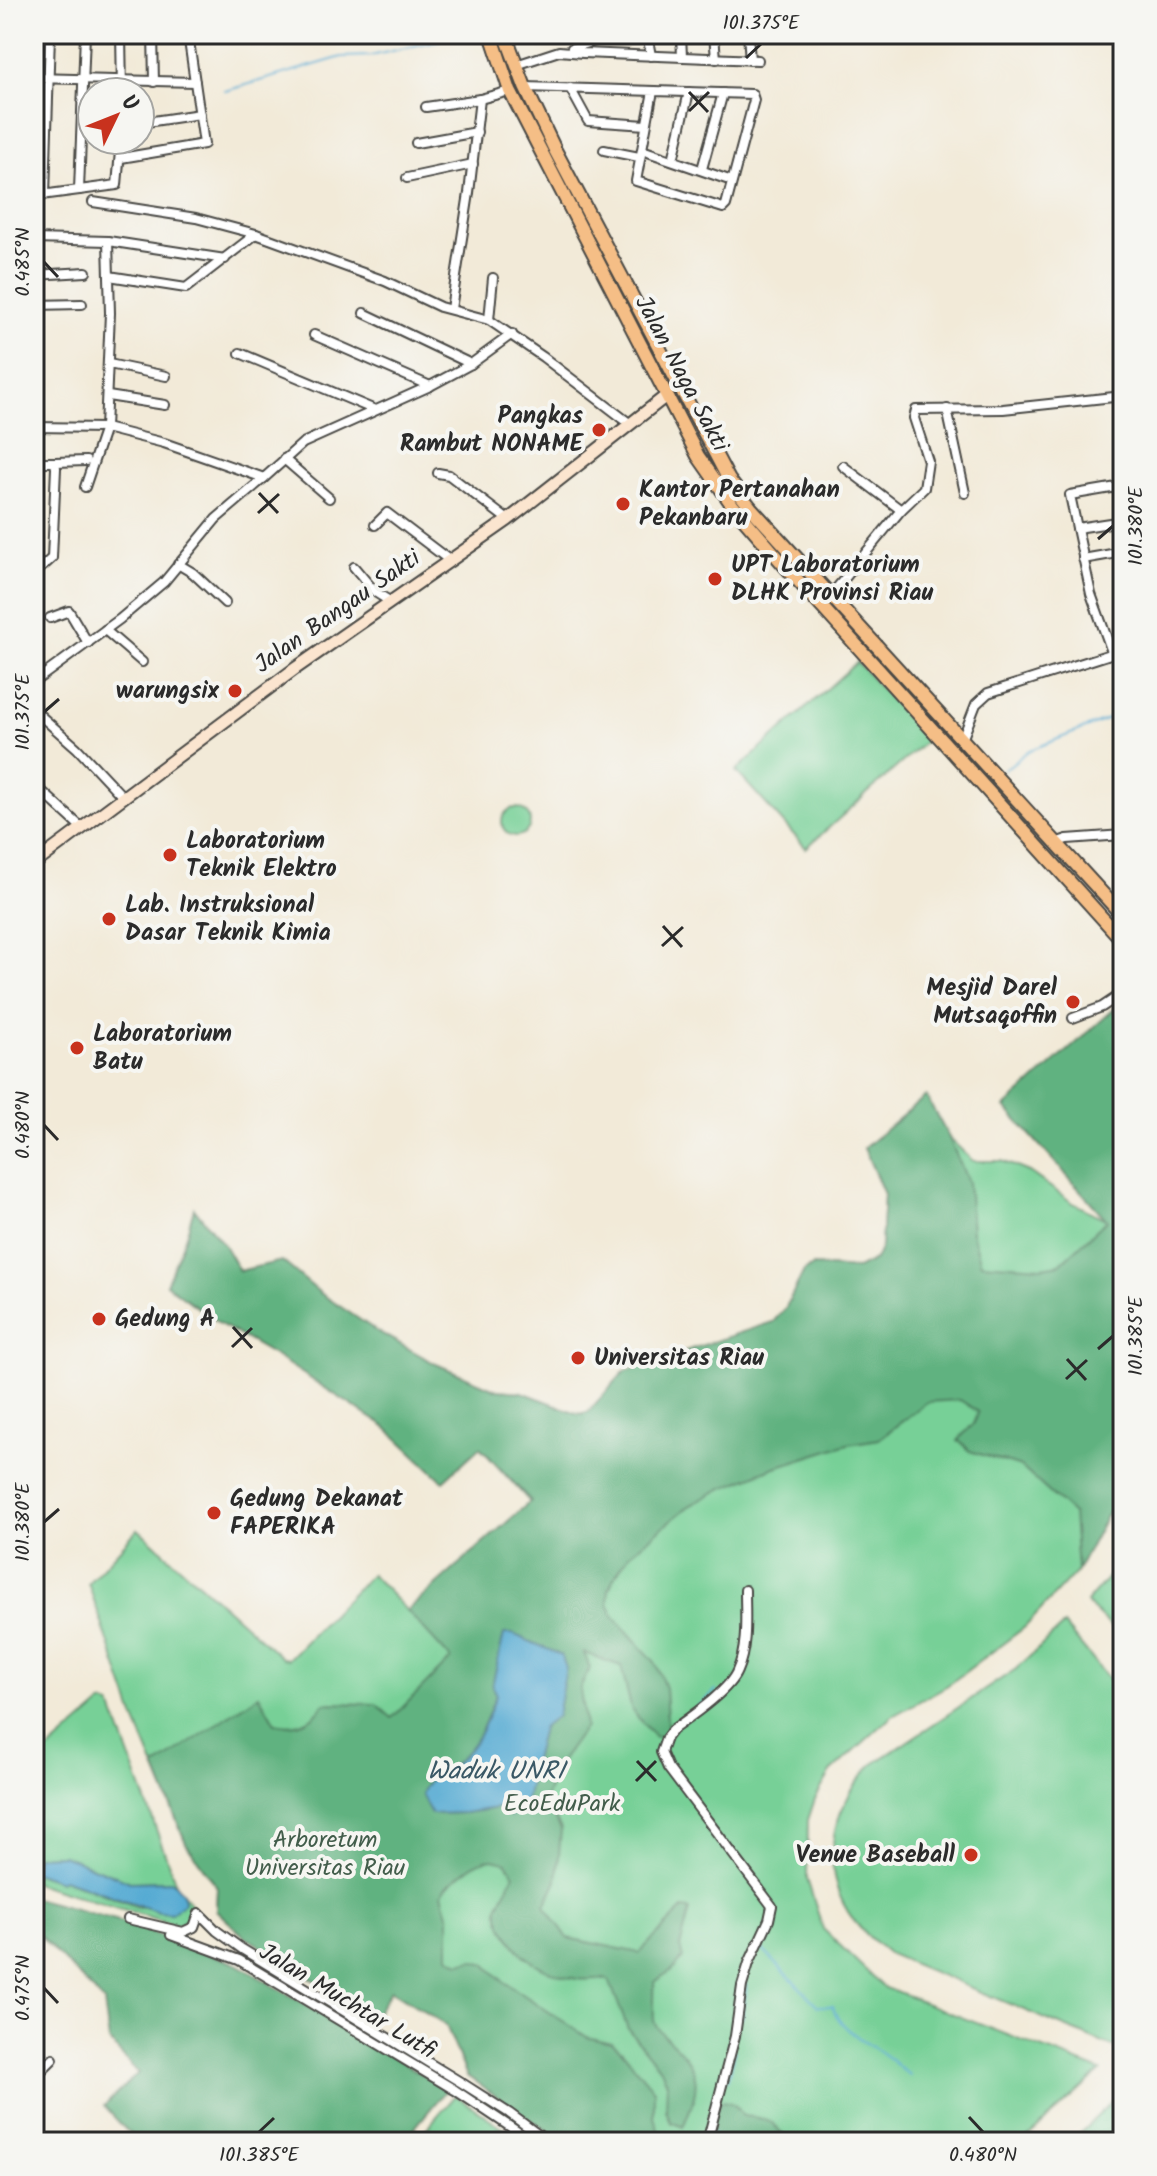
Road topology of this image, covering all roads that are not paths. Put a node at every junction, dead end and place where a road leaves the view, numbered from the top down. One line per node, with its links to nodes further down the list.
1 (50, 34): 22 (street)
2 (85, 34): 18 (street)
3 (121, 34): 19 (street)
4 (153, 34): 20 (street)
5 (188, 34): 25 (street)
6 (491, 34): 28 (main road, Jalan Naga Sakti)
7 (505, 34): 17 (main road, Jalan Naga Sakti)
8 (615, 34): 13 (street)
9 (647, 34): 14 (street)
10 (681, 34): 15 (street)
11 (714, 34): 16 (street)
12 (748, 34): 16 (street)
13 (567, 50): 14 (street); 17 (street)
14 (651, 56): 15 (street)
15 (682, 57): 16 (street)
16 (716, 59)
17 (516, 65): 26 (main road, Jalan Naga Sakti)
18 (85, 76)
19 (122, 76)
20 (154, 76)
21 (34, 78): 22 (street)
22 (49, 80): 23 (street); 49 (street)
23 (76, 80)
24 (156, 82): 25 (street)
25 (195, 82): 34 (street)
26 (525, 87): 27 (street); 57 (main road, Jalan Naga Sakti)
27 (570, 88): 29 (street); 36 (street)
28 (510, 91): 32 (street); 61 (main road, Jalan Naga Sakti)
29 (653, 91): 30 (street); 36 (street)
30 (689, 92): 31 (street); 43 (street)
31 (723, 93): 45 (street); 47 (street)
32 (480, 99): 33 (street); 37 (street)
33 (426, 107)
34 (200, 114): 35 (street); 42 (street)
35 (156, 121)
36 (646, 125): 40 (street)
37 (477, 132): 38 (street); 44 (street)
38 (416, 143)
39 (604, 150): 40 (street)
40 (641, 154): 43 (street); 47 (street)
41 (81, 156): 48 (street)
42 (121, 158): 48 (street)
43 (673, 160): 45 (street)
44 (473, 164): 46 (street); 64 (street)
45 (702, 169): 47 (street)
46 (407, 178)
47 (732, 181)
48 (79, 190): 49 (street)
49 (45, 195): 50 (street)
50 (34, 196)
51 (93, 202): 52 (street)
52 (256, 234): 55 (street); 64 (street)
53 (34, 239): 54 (street)
54 (108, 241): 55 (street); 59 (street)
55 (225, 259): 59 (street)
56 (86, 272): 58 (street)
57 (621, 274): 61 (main road); 105 (main road, Jalan Naga Sakti)
58 (34, 275)
59 (109, 276): 70 (street)
60 (493, 278): 66 (street)
61 (607, 282): 75 (main road, Jalan Naga Sakti)
62 (82, 304): 63 (street)
63 (36, 305): 81 (street)
64 (451, 309): 66 (street)
65 (364, 313): 71 (street)
66 (489, 320): 67 (street)
67 (512, 334): 71 (street); 80 (street)
68 (314, 335): 73 (street)
69 (240, 353): 79 (street)
70 (109, 364): 72 (street); 74 (street)
71 (471, 364): 73 (street)
72 (166, 376)
73 (430, 386): 79 (street)
74 (108, 396): 77 (street); 82 (street)
75 (666, 396): 80 (street, Jalan Bangau Sakti); 124 (main road, Jalan Naga Sakti)
76 (1123, 396): 78 (street)
77 (165, 405)
78 (947, 409): 92 (street); 94 (street)
79 (375, 410): 83 (street)
80 (629, 423): 95 (street, Jalan Bangau Sakti)
81 (34, 427): 82 (street)
82 (105, 428): 89 (street); 91 (street)
83 (284, 459): 89 (street); 93 (street)
84 (86, 461): 86 (street)
85 (34, 462): 86 (street)
86 (55, 462): 103 (street)
87 (843, 466): 94 (street)
88 (438, 473): 95 (street)
89 (264, 478): 102 (street)
90 (1123, 486): 98 (street)
91 (85, 487)
92 (965, 493)
93 (329, 498)
94 (901, 510): 105 (street)
95 (508, 520): 101 (street, Jalan Bangau Sakti)
96 (1123, 521): 98 (street)
97 (375, 525): 101 (street)
98 (1077, 528): 100 (street)
99 (1123, 552): 100 (street)
100 (1083, 559): 112 (street)
101 (449, 560): 106 (street, Jalan Bangau Sakti)
102 (178, 564): 107 (street); 109 (street)
103 (34, 566)
104 (354, 567): 106 (street)
105 (831, 595): 116 (main road, Jalan Naga Sakti)
106 (391, 602): 118 (street, Jalan Bangau Sakti)
107 (225, 603)
108 (50, 618): 110 (street)
109 (105, 630): 110 (street); 113 (street)
110 (88, 643): 114 (street)
111 (1123, 650): 112 (street)
112 (1112, 652): 116 (street)
113 (142, 662)
114 (34, 682)
115 (34, 710): 118 (street)
116 (962, 740): 121 (main road, Jalan Naga Sakti)
117 (34, 784): 119 (street)
118 (123, 797): 119 (street, Jalan Bangau Sakti)
119 (82, 828): 122 (street, Jalan Bangau Sakti)
120 (1123, 835): 121 (street)
121 (1055, 843): 123 (main road, Jalan Naga Sakti)
122 (34, 864)
123 (1123, 916)
124 (1123, 941)
125 (1123, 993): 126 (street)
126 (1073, 1018)
127 (745, 1590): 132 (street)
128 (53, 2059): 129 (street)
129 (34, 2078)
130 (533, 2142): 131 (street, Jalan Muchtar Lutfi)
131 (548, 2142)
132 (707, 2142)

